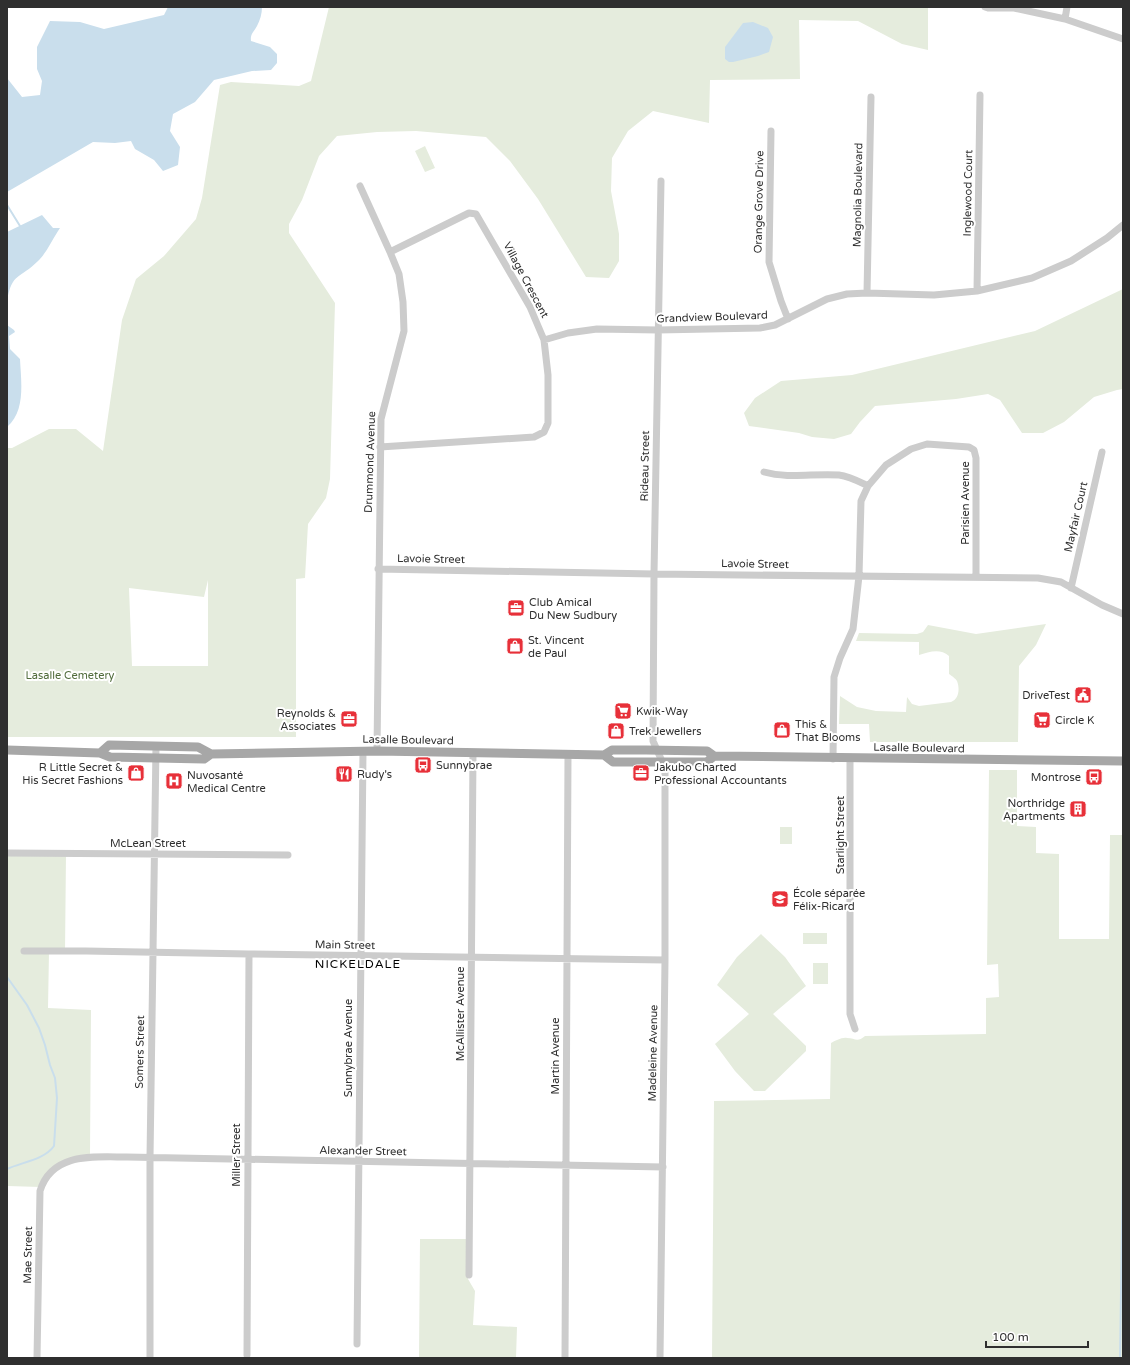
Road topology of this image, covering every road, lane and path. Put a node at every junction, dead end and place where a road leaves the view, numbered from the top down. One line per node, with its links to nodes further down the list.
1 (985, 7): 3 (street)
2 (1067, 7): 3 (street)
3 (1065, 19): 4 (street)
4 (1123, 39)
5 (980, 95): 12 (street, Inglewood Court)
6 (871, 97): 13 (street, Magnolia Boulevard)
7 (771, 131): 14 (street, Orange Grove Drive)
8 (661, 181): 15 (street, Rideau Street)
9 (360, 186): 11 (street, Drummond Avenue)
10 (1123, 225): 12 (street, Grandview Boulevard)
11 (390, 252): 16 (street, Village Crescent); 17 (street, Drummond Avenue)
12 (977, 291): 13 (street, Grandview Boulevard)
13 (867, 293): 14 (street, Grandview Boulevard)
14 (788, 319): 15 (street, Grandview Boulevard)
15 (658, 330): 16 (street, Grandview Boulevard); 22 (street, Rideau Street)
16 (544, 340): 17 (street, Village Crescent)
17 (380, 447): 21 (street, Drummond Avenue)
18 (1102, 452): 25 (street, Mayfair Court)
19 (764, 472): 20 (street)
20 (868, 486): 23 (street, Parisien Avenue); 24 (street, Parisien Avenue)
21 (378, 569): 22 (street, Lavoie Street); 31 (street, Drummond Avenue)
22 (654, 574): 23 (street, Lavoie Street); 29 (street, Rideau Street)
23 (859, 576): 24 (street, Lavoie Street); 39 (street, Parisien Avenue)
24 (976, 577): 25 (street, Lavoie Street)
25 (1071, 588): 26 (street, Lavoie Street)
26 (1123, 614)
27 (156, 746): 32 (main road, Lasalle Boulevard); 34 (main road, Lasalle Boulevard); 38 (street, Somers Street)
28 (7, 750): 32 (main road, Lasalle Boulevard)
29 (657, 750): 36 (main road, Lasalle Boulevard); 37 (main road, Lasalle Boulevard); 42 (street, Madeleine Avenue)
30 (363, 751): 31 (main road, Lasalle Boulevard); 34 (main road, Lasalle Boulevard); 49 (street, Sunnybrae Avenue)
31 (377, 751): 33 (main road, Lasalle Boulevard)
32 (100, 753): 38 (main road, Lasalle Boulevard)
33 (473, 753): 35 (main road, Lasalle Boulevard); 50 (street, McAllister Avenue)
34 (211, 754): 38 (main road, Lasalle Boulevard)
35 (568, 755): 36 (main road, Lasalle Boulevard); 51 (street, Martin Avenue)
36 (604, 756): 42 (main road, Lasalle Boulevard)
37 (714, 756): 39 (main road, Lasalle Boulevard); 42 (main road, Lasalle Boulevard)
38 (155, 758): 44 (street, Somers Street)
39 (834, 759): 40 (main road, Lasalle Boulevard)
40 (850, 759): 41 (main road, Lasalle Boulevard); 53 (street, Starlight Street)
41 (1123, 761)
42 (662, 763): 52 (street, Madeleine Avenue)
43 (7, 853): 44 (street, McLean Street)
44 (154, 854): 45 (street, McLean Street); 47 (street, Somers Street)
45 (288, 855)
46 (24, 951): 47 (street, Main Street)
47 (153, 952): 48 (street, Main Street); 54 (street, Somers Street)
48 (249, 954): 49 (street, Main Street); 55 (street, Miller Street)
49 (360, 956): 50 (street, Main Street); 56 (street, Sunnybrae Avenue)
50 (471, 957): 51 (street, Main Street); 58 (street, McAllister Avenue)
51 (567, 958): 52 (street, Main Street); 59 (street, Martin Avenue)
52 (665, 960): 60 (street, Madeleine Avenue)
53 (855, 1029)
54 (150, 1158): 55 (street, Alexander Street); 57 (street, Alexander Street); 65 (street, Somers Street)
55 (247, 1160): 56 (street, Alexander Street); 63 (street, Miller Street)
56 (358, 1162): 58 (street, Alexander Street); 62 (street, Sunnybrae Avenue)
57 (64, 1163): 64 (street, Mae Street)
58 (470, 1164): 59 (street, Alexander Street); 61 (street, McAllister Avenue)
59 (566, 1165): 60 (street, Alexander Street); 66 (street, Martin Avenue)
60 (663, 1167): 67 (street, Madeleine Avenue)
61 (469, 1275)
62 (357, 1344)
63 (246, 1355)
64 (37, 1358)
65 (150, 1358)
66 (565, 1358)
67 (660, 1358)

